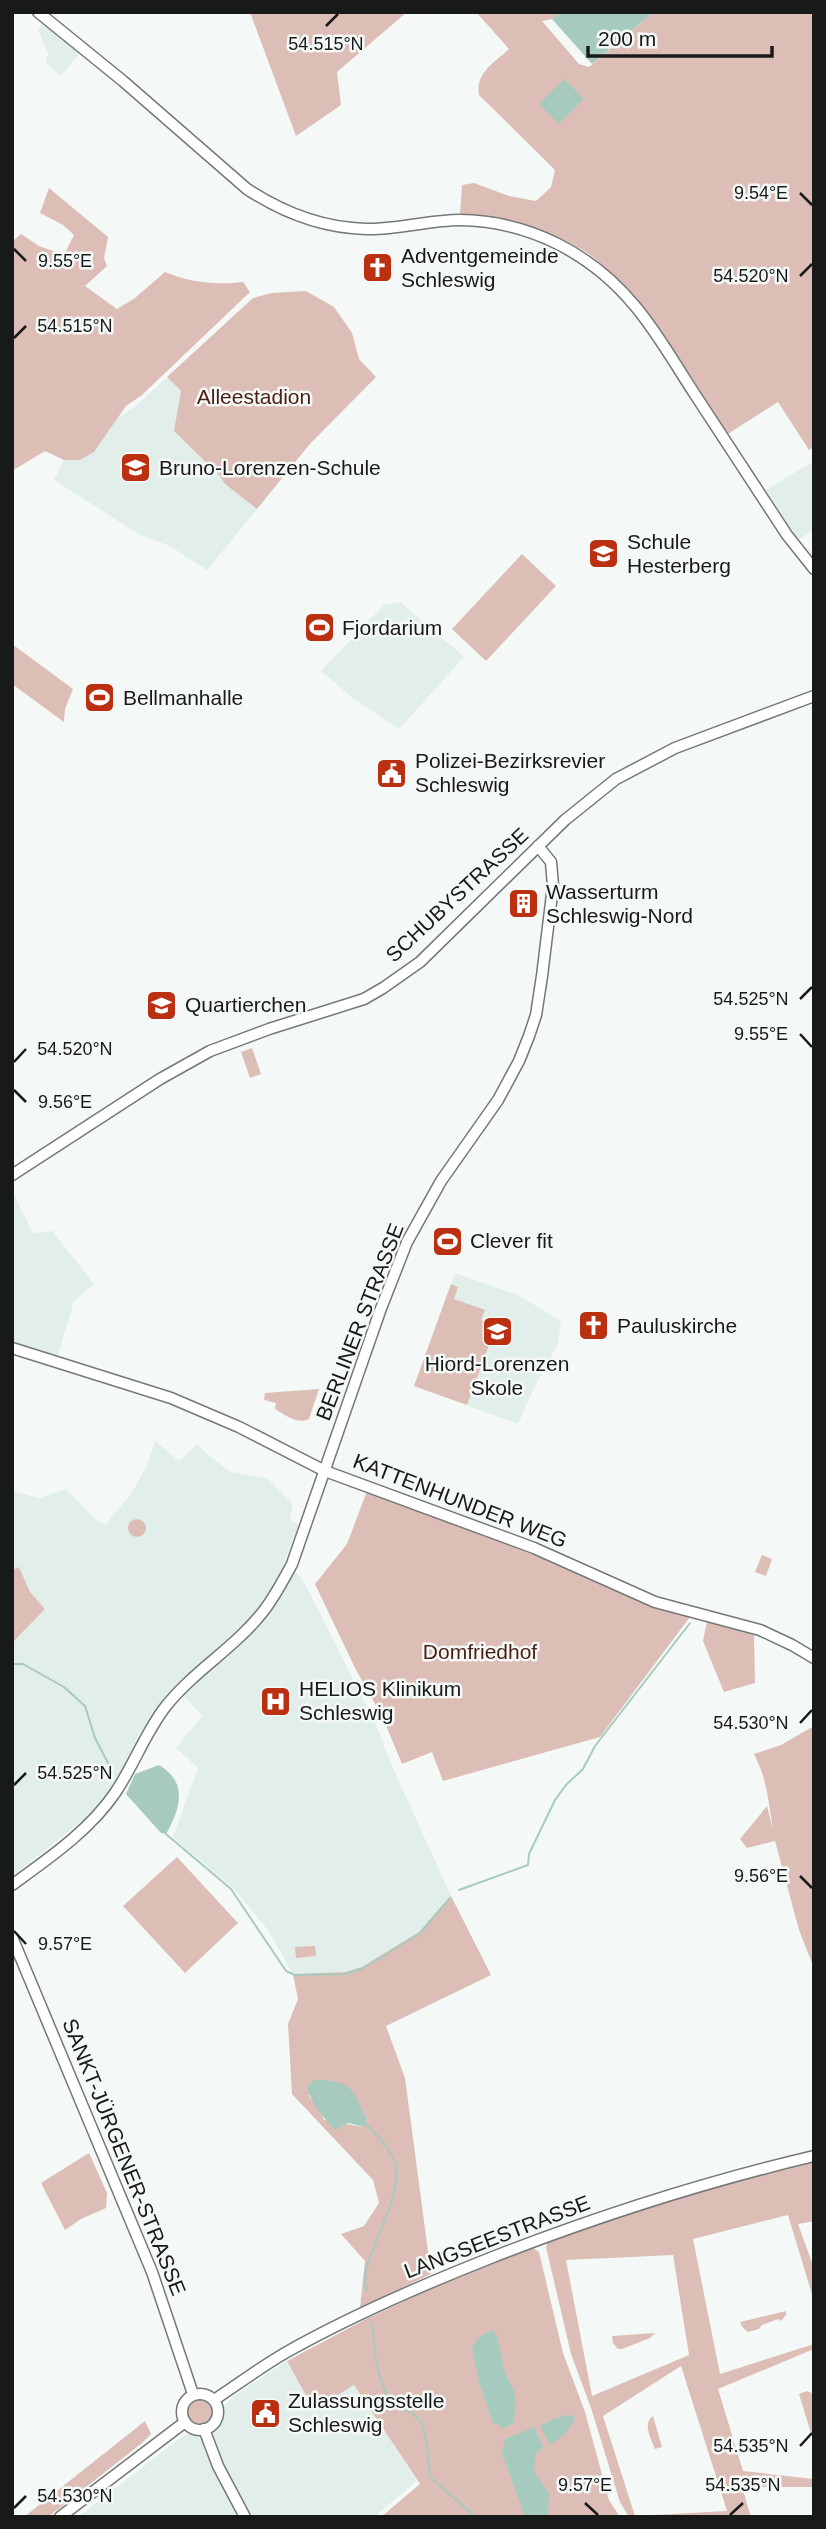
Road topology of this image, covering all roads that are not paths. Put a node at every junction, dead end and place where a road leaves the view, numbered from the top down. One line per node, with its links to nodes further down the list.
1 (38, 12): 2 (street)
2 (814, 569)
3 (814, 696): 4 (street, SCHUBYSTRASSE)
4 (538, 846): 5 (street, SCHUBYSTRASSE); 7 (street, BERLINER STRASSE)
5 (12, 1175)
6 (12, 1348): 7 (street, KATTENHUNDER WEG)
7 (325, 1471): 8 (street, KATTENHUNDER WEG); 9 (street, BERLINER STRASSE)
8 (814, 1658)
9 (12, 1885)
10 (12, 1937): 12 (street, SANKT-JÜRGENER-STRASSE)
11 (814, 2157): 13 (street, LANGSEESTRASSE)
12 (193, 2394): 13 (street); 14 (street)
13 (214, 2400): 15 (street)
14 (185, 2422): 15 (street); 16 (street)
15 (204, 2429): 17 (street)
16 (60, 2517)
17 (245, 2517)

